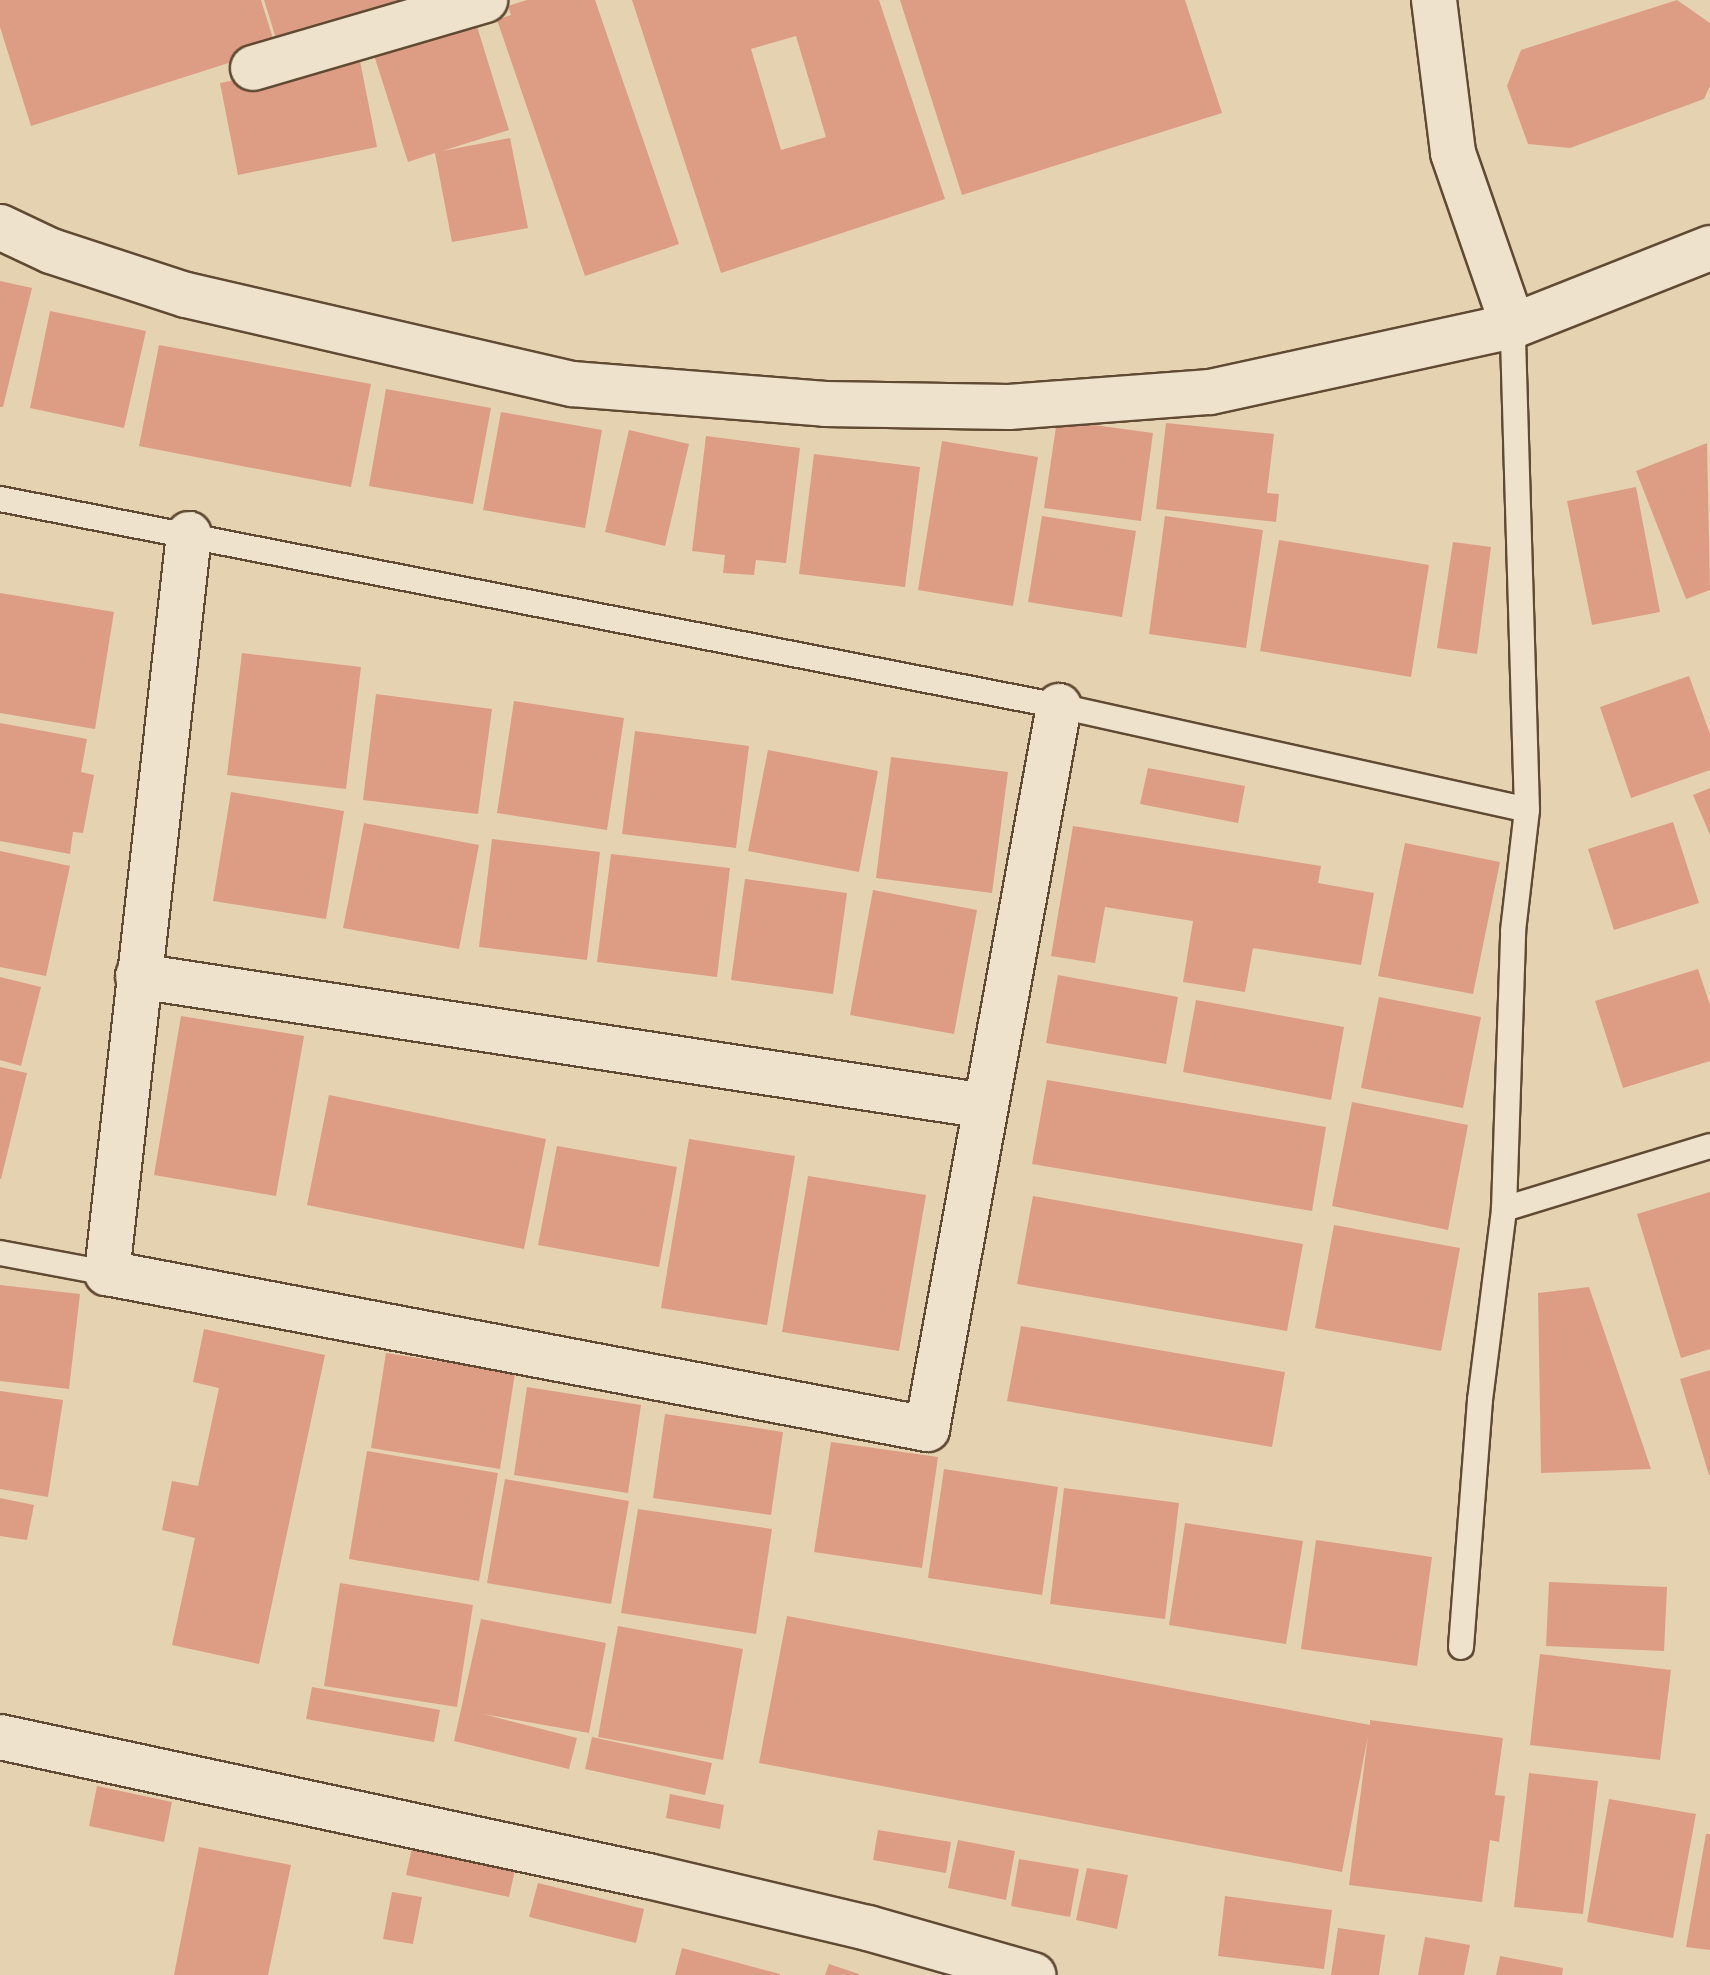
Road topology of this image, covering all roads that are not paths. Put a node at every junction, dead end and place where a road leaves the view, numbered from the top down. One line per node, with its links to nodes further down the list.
1 (485, 0): 3 (street)
2 (1434, 0): 6 (street)
3 (253, 68)
4 (0, 227): 6 (street)
5 (1710, 248): 6 (street)
6 (1513, 326): 10 (lane)
7 (0, 499): 8 (lane)
8 (189, 534): 9 (lane); 11 (street)
9 (1059, 706): 10 (lane); 12 (street)
10 (1527, 810): 14 (lane)
11 (138, 976): 12 (street); 16 (street)
12 (986, 1106): 16 (street)
13 (1710, 1146): 14 (lane)
14 (1504, 1209): 17 (lane)
15 (0, 1253): 16 (lane)
16 (107, 1273)
17 (1461, 1647)
18 (0, 1737): 19 (street)
19 (1033, 1975)

